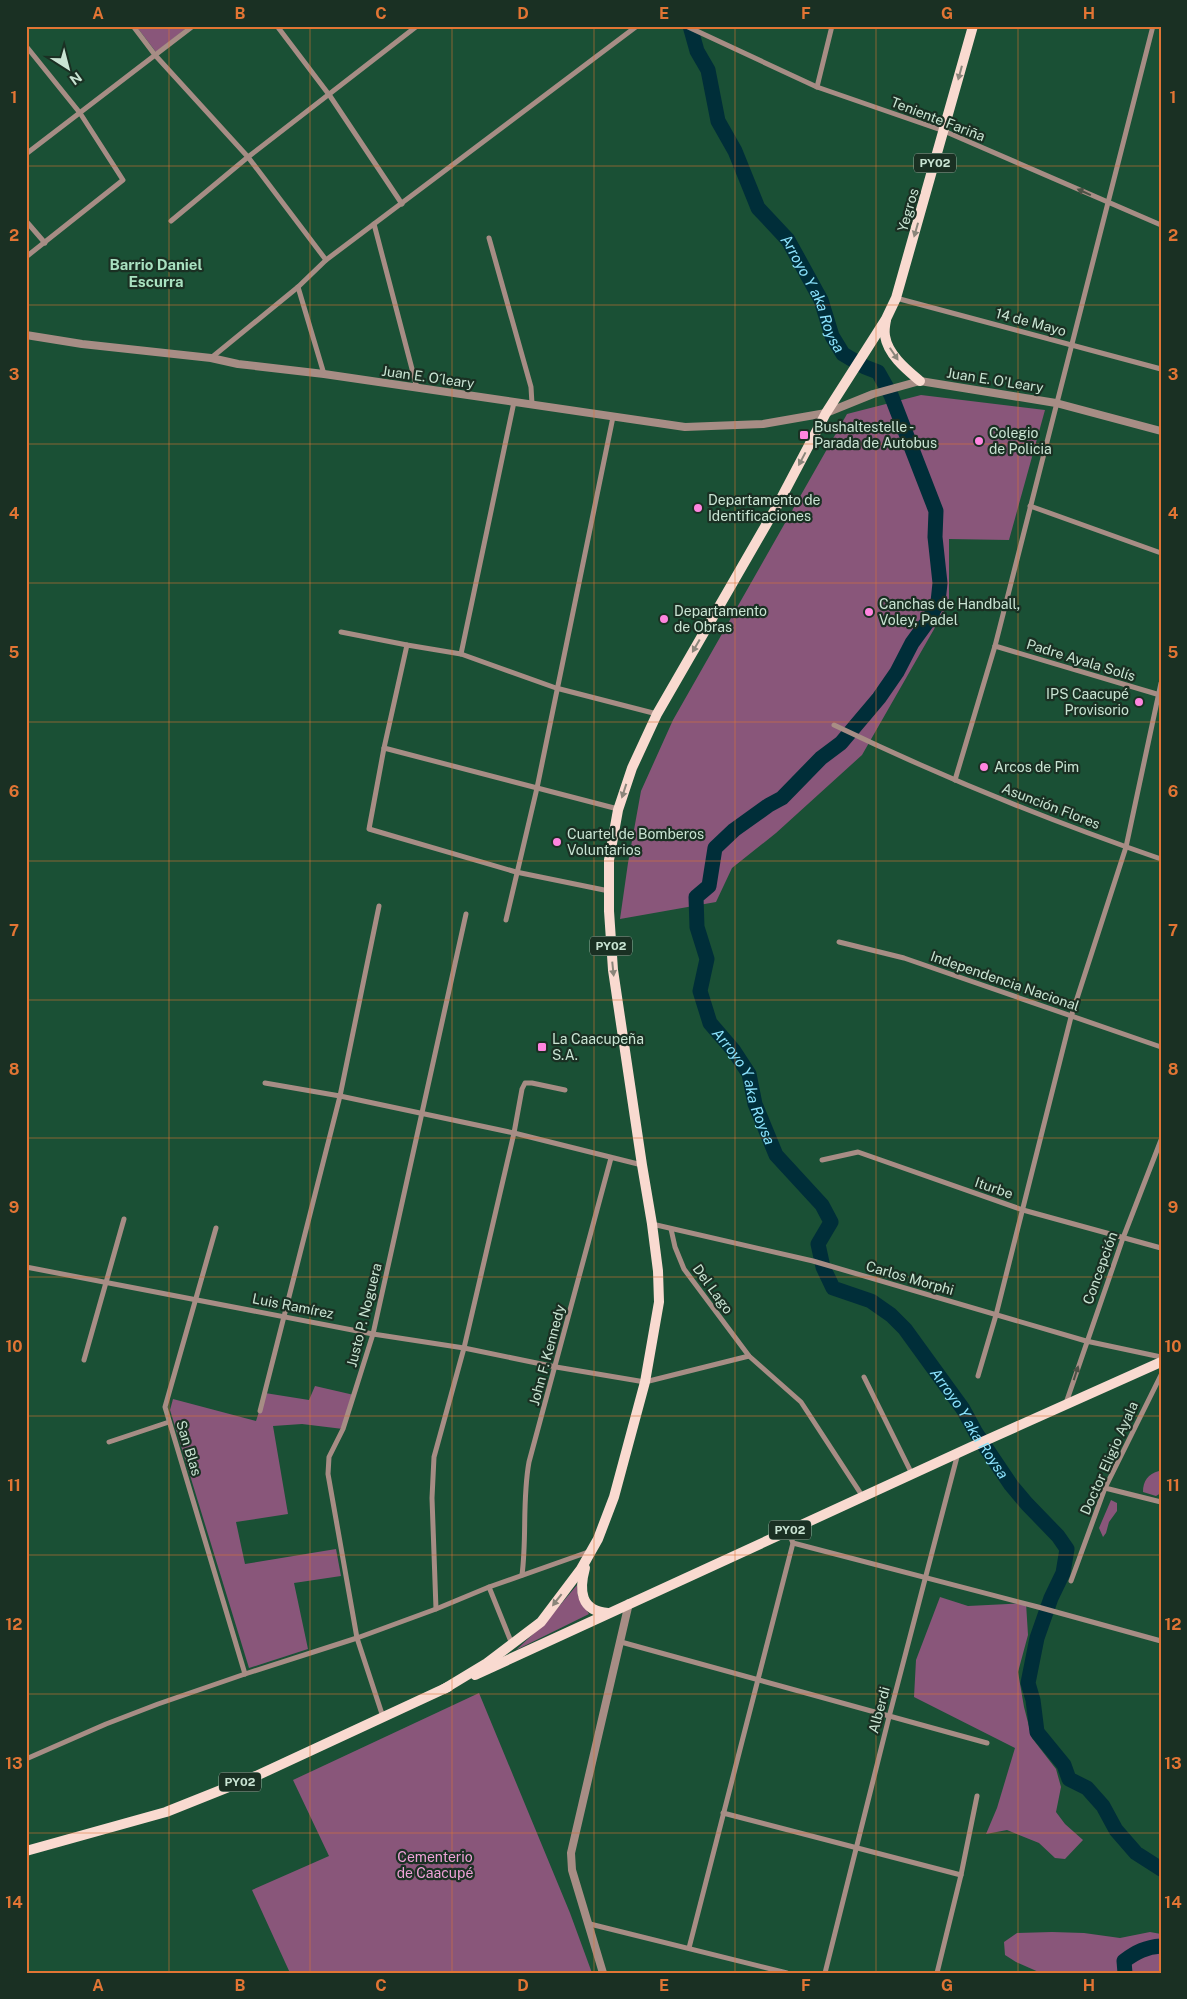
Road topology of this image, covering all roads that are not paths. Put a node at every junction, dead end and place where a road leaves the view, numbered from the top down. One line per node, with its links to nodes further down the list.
1 (133, 26): 11 (street)
2 (193, 26): 11 (street)
3 (277, 26): 13 (street)
4 (417, 26): 13 (street)
5 (686, 26): 12 (street, Teniente Fariña)
6 (832, 26): 12 (street)
7 (973, 26): 15 (main road, Yegros / PY02, one-way to 15)
8 (1153, 26): 18 (street)
9 (633, 27): 19 (street)
10 (26, 46): 14 (street)
11 (155, 55): 14 (street); 17 (street)
12 (818, 87): 15 (street, Teniente Fariña)
13 (330, 96): 17 (street); 19 (street)
14 (80, 112): 16 (street); 25 (street)
15 (944, 131): 18 (street, Teniente Fariña, one-way to 15); 29 (main road, Yegros / PY02, one-way to 29)
16 (26, 154)
17 (248, 157): 20 (street); 27 (street)
18 (1108, 203): 23 (street, Teniente Fariña); 32 (street)
19 (402, 204): 22 (street)
20 (170, 220)
21 (26, 222): 25 (street)
22 (374, 224): 27 (street); 37 (street)
23 (1161, 225)
24 (489, 238): 40 (street)
25 (45, 242): 26 (street)
26 (26, 257)
27 (326, 260): 28 (street)
28 (298, 287): 33 (street); 35 (street)
29 (896, 298): 30 (main road, Yegros / PY02); 32 (street, 14 de Mayo)
30 (886, 319): 36 (main road, one-way to 36); 41 (main road, Yegros / PY02)
31 (26, 334): 33 (street, Juan E. O´leary)
32 (1072, 344): 34 (street, 14 de Mayo); 39 (street)
33 (211, 358): 35 (street, Juan E. O´leary)
34 (1161, 369)
35 (324, 374): 37 (street, Juan E. O´leary)
36 (920, 381): 39 (street, Juan E. O'Leary); 41 (street, Juan E. O'Leary)
37 (417, 388): 38 (street, Juan E. O´leary)
38 (514, 402): 40 (street, Juan E. O´leary); 49 (street)
39 (1056, 403): 43 (street, Juan E. O'Leary); 44 (street)
40 (532, 404): 42 (street, Juan E. O´leary)
41 (826, 413): 42 (street, Juan E. O´leary); 53 (main road, PY02, one-way to 53)
42 (613, 417): 51 (street)
43 (1161, 430)
44 (1030, 506): 45 (street); 48 (street)
45 (1161, 553)
46 (340, 632): 47 (street)
47 (407, 645): 49 (street); 55 (street)
48 (995, 646): 52 (street, Padre Ayala Solís); 56 (street)
49 (462, 654): 51 (street)
50 (1161, 684): 52 (street)
51 (556, 688): 53 (street); 57 (street)
52 (1159, 694): 59 (street)
53 (657, 714): 58 (main road, PY02, one-way to 58)
54 (834, 725): 56 (street, Asunción Flores)
55 (384, 748): 57 (street); 61 (street)
56 (955, 780): 59 (street, Asunción Flores)
57 (536, 788): 58 (street); 61 (street)
58 (618, 810): 62 (main road, PY02)
59 (1126, 847): 60 (street, Asunción Flores); 67 (street)
60 (1161, 859)
61 (516, 872): 62 (street); 65 (street)
62 (609, 891): 77 (main road, PY02, one-way to 77)
63 (379, 906): 71 (street)
64 (466, 914): 72 (street, Justo P. Noguera)
65 (506, 920)
66 (839, 942): 67 (street, Independencia Nacional)
67 (1071, 1017): 68 (street, Independencia Nacional); 78 (street)
68 (1161, 1047)
69 (265, 1083): 71 (street)
70 (566, 1090): 73 (street)
71 (340, 1096): 72 (street); 89 (street)
72 (423, 1114): 73 (street); 90 (street, Justo P. Noguera)
73 (514, 1133): 75 (street); 92 (street)
74 (1161, 1140): 83 (street, Concepción)
75 (611, 1158): 77 (street); 97 (street, John F. Kennedy)
76 (822, 1160): 78 (street, Iturbe)
77 (642, 1165): 80 (main road, PY02)
78 (1023, 1210): 83 (street, Iturbe); 88 (street)
79 (124, 1219): 86 (street)
80 (652, 1224): 82 (street, Carlos Morphi); 101 (main road, PY02)
81 (216, 1228): 87 (street, San Blas)
82 (671, 1229): 88 (street, Carlos Morphi); 93 (street, Del Lago)
83 (1123, 1238): 84 (street, Iturbe); 91 (street, Concepción)
84 (1161, 1248)
85 (26, 1267): 86 (street, Luis Ramírez)
86 (107, 1281): 87 (street, Luis Ramírez); 95 (street)
87 (196, 1298): 89 (street, Luis Ramírez); 104 (street, San Blas)
88 (996, 1315): 91 (street, Carlos Morphi); 99 (street)
89 (284, 1316): 90 (street, Luis Ramírez); 103 (street)
90 (374, 1334): 92 (street, Luis Ramírez); 122 (street, Justo P. Noguera)
91 (1086, 1341): 94 (street, Carlos Morphi); 102 (street, Concepción, one-way to 91)
92 (464, 1348): 97 (street, Luis Ramírez); 120 (street)
93 (749, 1356): 101 (street); 109 (street, Del Lago)
94 (1161, 1357)
95 (84, 1360)
96 (1161, 1362): 102 (main road, PY02)
97 (556, 1366): 101 (street, Luis Ramírez); 115 (street, John F. Kennedy)
98 (1161, 1375): 108 (street, Doctor Eligio Ayala)
99 (978, 1376)
100 (864, 1377): 107 (street)
101 (645, 1382): 113 (main road, PY02)
102 (1065, 1405): 106 (main road, PY02)
103 (260, 1411)
104 (169, 1422): 105 (street); 126 (street, San Blas)
105 (108, 1442)
106 (958, 1453): 107 (main road, PY02); 116 (street, Alberdi)
107 (912, 1474): 109 (main road, PY02)
108 (1105, 1488): 110 (street); 117 (street, Doctor Eligio Ayala)
109 (863, 1497): 111 (main road, PY02)
110 (1161, 1502)
111 (788, 1532): 112 (street); 119 (main road, PY02)
112 (793, 1543): 116 (street); 127 (street)
113 (592, 1550): 114 (main road, PY02); 115 (street)
114 (586, 1561): 121 (main road); 125 (main road, PY02, one-way to 125)
115 (522, 1575): 118 (street)
116 (926, 1578): 123 (street); 130 (street, Alberdi)
117 (1071, 1581)
118 (489, 1586): 120 (street); 125 (street)
119 (630, 1603): 121 (main road, PY02); 124 (street)
120 (436, 1608): 122 (street)
121 (608, 1613): 128 (main road, PY02)
122 (357, 1638): 126 (street); 129 (street, Justo P. Noguera)
123 (1161, 1641)
124 (621, 1642): 127 (street); 138 (street)
125 (512, 1645): 128 (main road, PY02)
126 (244, 1674): 132 (street)
127 (758, 1679): 130 (street); 134 (street)
128 (444, 1689): 129 (main road, PY02)
129 (383, 1717): 136 (main road, PY02)
130 (889, 1717): 131 (street); 135 (street, Alberdi)
131 (987, 1743)
132 (26, 1759)
133 (977, 1796): 137 (street)
134 (723, 1813): 135 (street); 139 (street)
135 (857, 1847): 137 (street); 142 (street, Alberdi)
136 (26, 1851)
137 (961, 1875): 143 (street)
138 (590, 1924): 139 (street); 140 (street)
139 (689, 1948): 141 (street)
140 (603, 1973)
141 (786, 1973)
142 (825, 1973)
143 (937, 1973)

